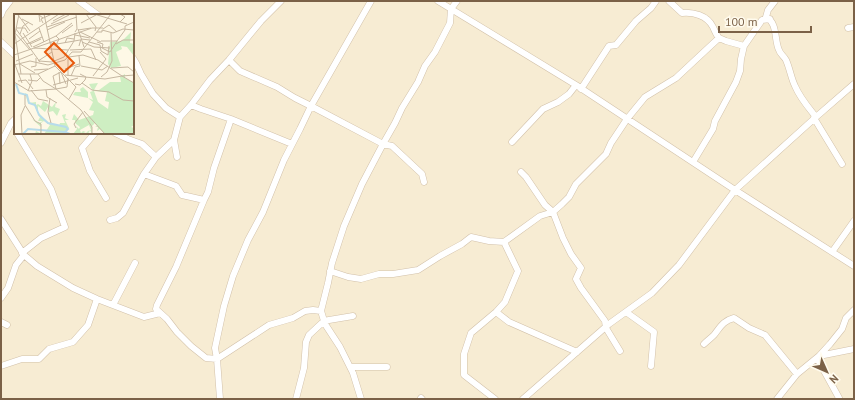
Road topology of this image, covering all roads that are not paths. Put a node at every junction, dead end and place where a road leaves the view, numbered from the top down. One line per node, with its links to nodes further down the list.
1 (3, 1): 12 (street)
2 (10, 1): 12 (street)
3 (79, 1): 13 (street)
4 (281, 1): 20 (street)
5 (371, 1): 24 (street)
6 (438, 1): 11 (street)
7 (457, 1): 11 (street)
8 (656, 1): 22 (street)
9 (669, 1): 15 (street)
10 (775, 1): 14 (street)
11 (451, 10): 22 (street); 37 (street)
12 (2, 13)
13 (97, 14)
14 (770, 19): 17 (street); 26 (street)
15 (719, 38): 17 (street); 27 (street)
16 (1, 42): 18 (street)
17 (744, 46): 40 (street)
18 (14, 54)
19 (134, 60): 25 (street)
20 (228, 60): 23 (street); 24 (street)
21 (854, 84): 26 (street)
22 (579, 87): 27 (street); 34 (street)
23 (192, 105): 25 (street); 28 (street)
24 (311, 106): 36 (street); 37 (street)
25 (180, 117): 33 (street)
26 (815, 117): 41 (street); 45 (street)
27 (627, 118): 40 (street); 48 (street)
28 (231, 119): 36 (street); 47 (street)
29 (13, 121): 35 (street)
30 (18, 134): 54 (street)
31 (95, 134): 46 (street)
32 (117, 134): 38 (street)
33 (174, 140): 38 (street); 39 (street)
34 (512, 142)
35 (1, 143)
36 (292, 144): 74 (street)
37 (383, 144): 44 (street); 57 (street)
38 (156, 157): 43 (street)
39 (177, 157)
40 (693, 162): 45 (street)
41 (842, 164)
42 (521, 172): 48 (street)
43 (144, 174): 47 (street); 50 (street)
44 (424, 182)
45 (735, 190): 53 (street); 64 (street)
46 (106, 198)
47 (204, 200): 65 (street)
48 (553, 212): 52 (street); 68 (street)
49 (1, 219): 54 (street)
50 (110, 220)
51 (854, 222): 53 (street)
52 (504, 242): 57 (street); 63 (street)
53 (832, 252): 56 (street)
54 (23, 254): 58 (street); 59 (street)
55 (135, 263): 60 (street)
56 (854, 266)
57 (330, 271): 62 (street)
58 (1, 298)
59 (97, 298): 60 (street); 75 (street)
60 (113, 305): 65 (street)
61 (854, 310): 73 (street)
62 (321, 311): 67 (street); 74 (street)
63 (496, 312): 72 (street); 84 (street)
64 (626, 312): 68 (street); 76 (street)
65 (160, 313): 74 (street)
66 (353, 316): 67 (street)
67 (324, 321): 78 (street); 82 (street)
68 (606, 327): 71 (street); 72 (street)
69 (704, 344): 79 (street)
70 (854, 348): 73 (street)
71 (620, 351)
72 (577, 352): 85 (street)
73 (818, 357): 79 (street); 80 (street)
74 (217, 359): 81 (street)
75 (1, 366)
76 (651, 366)
77 (387, 367): 78 (street)
78 (350, 368): 83 (street)
79 (797, 374): 86 (street)
80 (839, 398)
81 (220, 399)
82 (296, 399)
83 (361, 399)
84 (495, 399)
85 (523, 399)
86 (777, 399)

